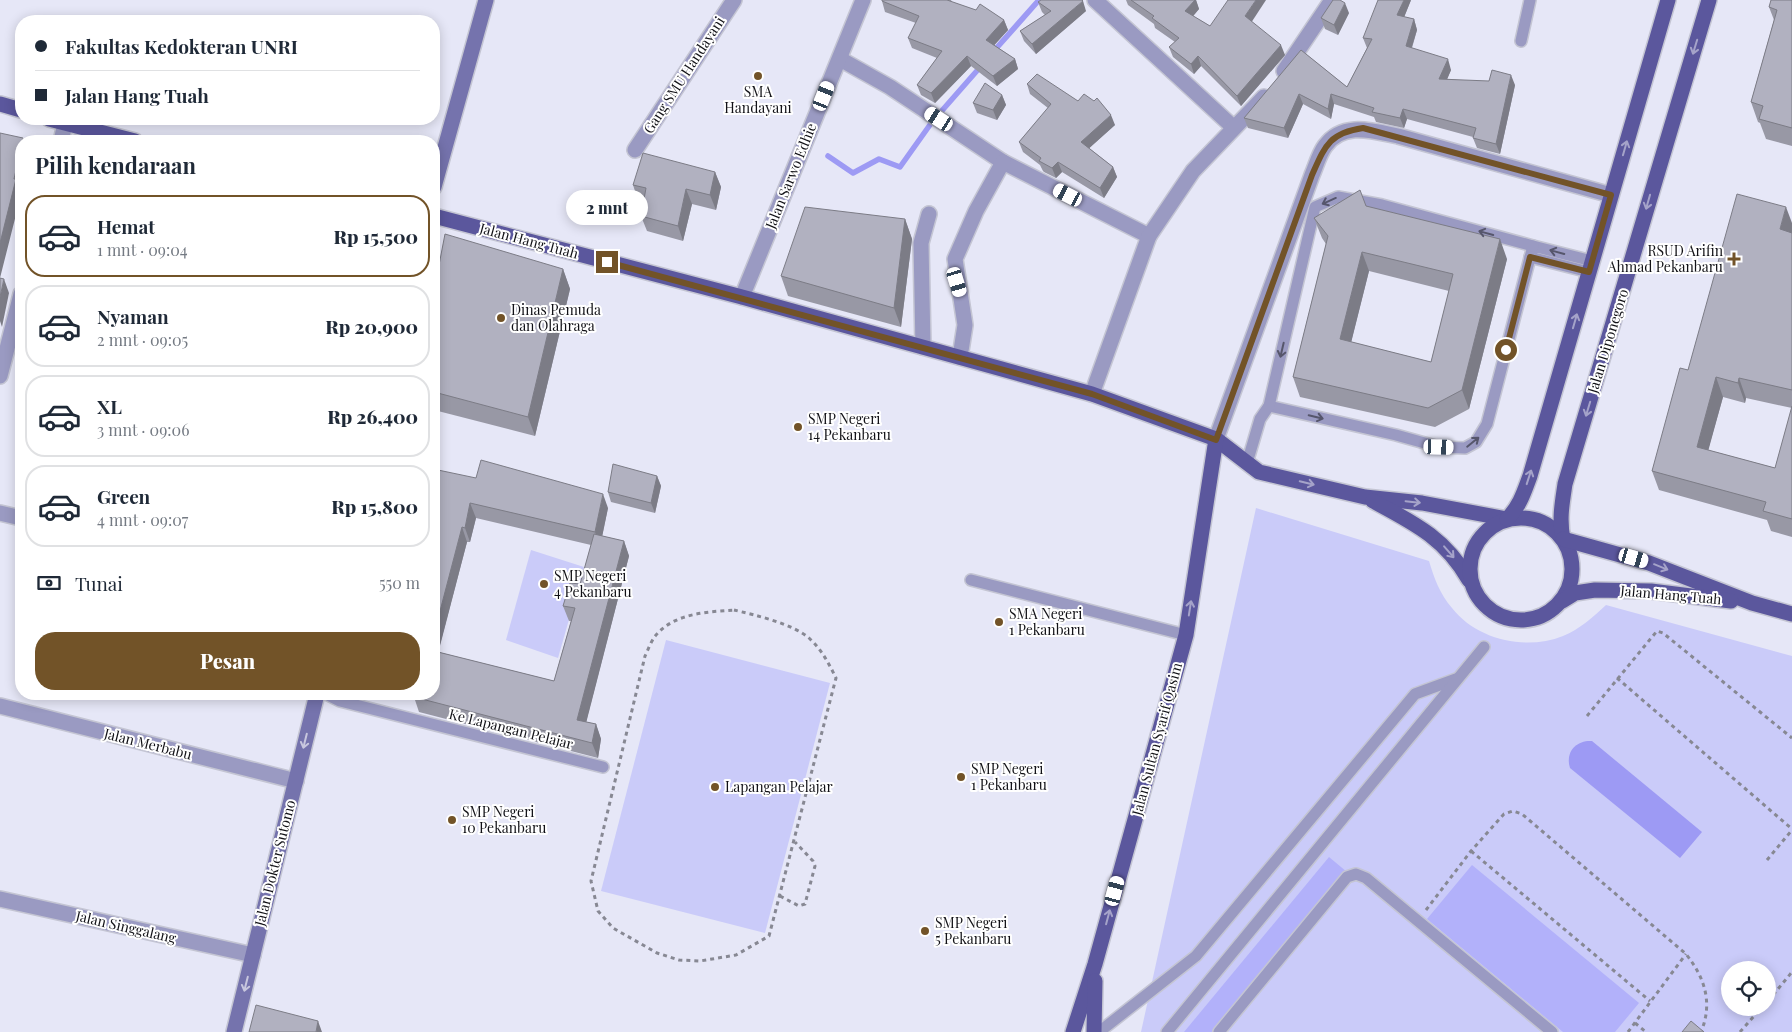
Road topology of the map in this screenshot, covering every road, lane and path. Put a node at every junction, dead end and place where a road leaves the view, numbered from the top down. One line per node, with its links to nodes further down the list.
1 (486, 0): 18 (main road)
2 (734, 0): 16 (street, Gang SMU Handayani)
3 (863, 0): 10 (street, Jalan Sarwo Edhie)
4 (1095, 0): 14 (street)
5 (1332, 0): 14 (street)
6 (1530, 0): 9 (lane)
7 (1668, 0): 19 (main road, one-way to 7)
8 (1709, 0): 38 (main road, Jalan Diponegoro, one-way to 38)
9 (1521, 41)
10 (840, 59): 17 (street); 25 (street, Jalan Sarwo Edhie)
11 (0, 104): 12 (main road)
12 (15, 108)
13 (70, 125): 15 (main road)
14 (1233, 127): 22 (street)
15 (111, 135)
16 (635, 150)
17 (1003, 162): 22 (street); 28 (street)
18 (440, 165)
19 (1611, 195): 24 (main road); 32 (street)
20 (929, 214): 27 (street)
21 (440, 218): 25 (main road, Jalan Hang Tuah)
22 (1149, 236): 30 (street)
23 (1532, 251): 24 (lane); 31 (lane, one-way to 23); 31 (lane, one-way to 31)
24 (1590, 267): 37 (main road, one-way to 24)
25 (742, 297): 27 (main road, Jalan Hang Tuah)
26 (15, 326): 29 (street)
27 (923, 347): 28 (main road, Jalan Hang Tuah)
28 (960, 357): 30 (main road, Jalan Hang Tuah)
29 (0, 376)
30 (1092, 394): 32 (main road, Jalan Hang Tuah)
31 (1269, 406): 33 (lane)
32 (1216, 440): 33 (main road, Jalan Hang Tuah); 45 (main road, Jalan Sultan Syarif Qasim, one-way to 32)
33 (1247, 463): 34 (main road, Jalan Hang Tuah, one-way to 34)
34 (1365, 497): 37 (main road, Jalan Hang Tuah, one-way to 37); 40 (main road, Jalan Hang Tuah, one-way to 40)
35 (0, 513): 36 (street)
36 (15, 517)
37 (1507, 520): 38 (main road); 40 (main road)
38 (1563, 539): 41 (main road); 42 (main road, Jalan Hang Tuah, one-way to 42)
39 (971, 580): 45 (lane)
40 (1473, 587): 41 (main road)
41 (1562, 602): 42 (main road, Jalan Hang Tuah)
42 (1752, 603): 43 (main road, Jalan Hang Tuah)
43 (1785, 612): 44 (street)
44 (1792, 623)
45 (1186, 635): 65 (main road, Jalan Sultan Syarif Qasim, one-way to 45)
46 (1484, 647): 48 (lane)
47 (1617, 678): 52 (path); 53 (path); 56 (path)
48 (1456, 679): 74 (lane); 75 (lane)
49 (316, 700): 55 (main road, Jalan Dokter Sutomo, one-way to 55)
50 (338, 700): 54 (lane, Ke Lapangan Pelajar)
51 (0, 706): 55 (street, Jalan Merbabu)
52 (1587, 716)
53 (1792, 738)
54 (603, 767)
55 (296, 781): 64 (main road, Jalan Dokter Sutomo)
56 (1792, 830): 59 (path)
57 (794, 841): 60 (path); 60 (path); 60 (path)
58 (1471, 851): 62 (path); 63 (path); 68 (path)
59 (1767, 860)
60 (780, 896)
61 (0, 899): 64 (street, Jalan Singgalang)
62 (1418, 920): 76 (lane); 77 (lane)
63 (1686, 954): 68 (path); 80 (path)
64 (253, 955): 71 (main road, Jalan Dokter Sutomo, one-way to 71)
65 (1095, 964): 72 (main road, Jalan Sultan Syarif Qasim); 73 (main road)
66 (1792, 972): 67 (path)
67 (1776, 991)
68 (1650, 1001): 70 (path)
69 (1754, 1016): 81 (path)
70 (1635, 1023): 78 (path); 79 (path)
71 (234, 1032)
72 (1073, 1032)
73 (1094, 1032)
74 (1099, 1032)
75 (1167, 1032)
76 (1219, 1032)
77 (1552, 1032)
78 (1628, 1032)
79 (1646, 1032)
80 (1701, 1032)
81 (1740, 1032)

